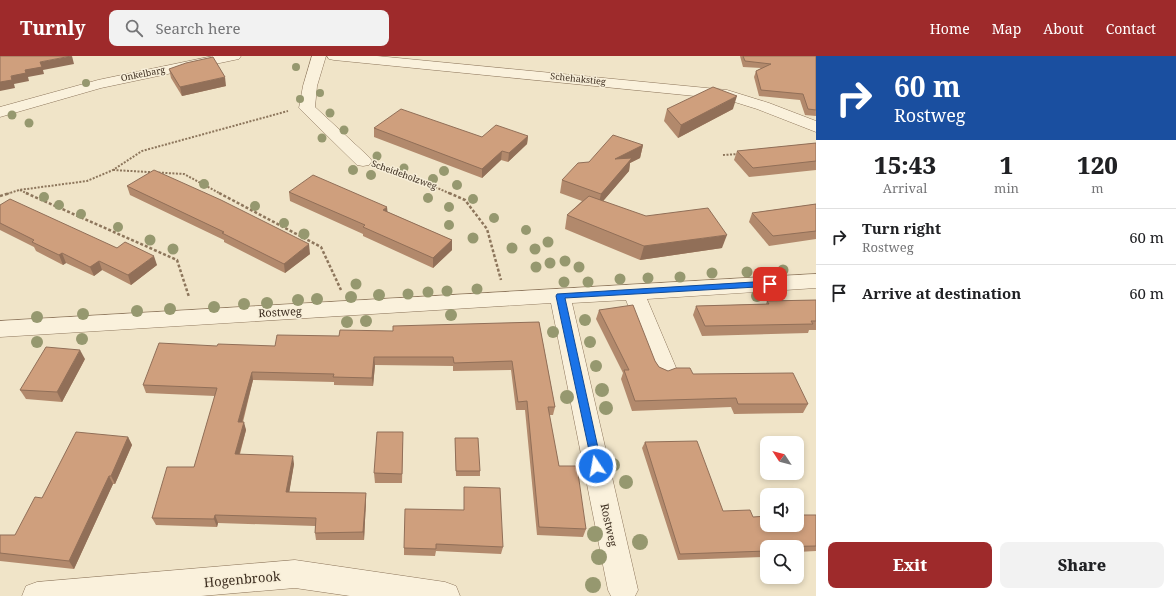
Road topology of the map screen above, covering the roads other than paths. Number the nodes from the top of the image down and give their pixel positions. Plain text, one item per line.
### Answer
1 (234, 56) edge
2 (319, 56) edge
3 (334, 56) edge
4 (52, 96) junction
5 (0, 112) edge
6 (0, 127) edge
7 (816, 127) edge
8 (363, 161) road end
9 (816, 281) edge
10 (634, 292) junction
11 (560, 296) junction
12 (0, 329) edge
13 (665, 370) edge
14 (622, 594) edge
15 (37, 596) edge
16 (446, 596) edge

1 - 4 street, Onkelbarg
2 - 8 street, Scheideholzweg
3 - 7 street, Schehakstieg
4 - 5 street, Onkelbarg
4 - 6 street, Onkelbarg
9 - 10 street, Rostweg
10 - 11 street, Rostweg
10 - 13 street
11 - 12 street, Rostweg
11 - 14 street, Rostweg
15 - 16 street, Hogenbrook

